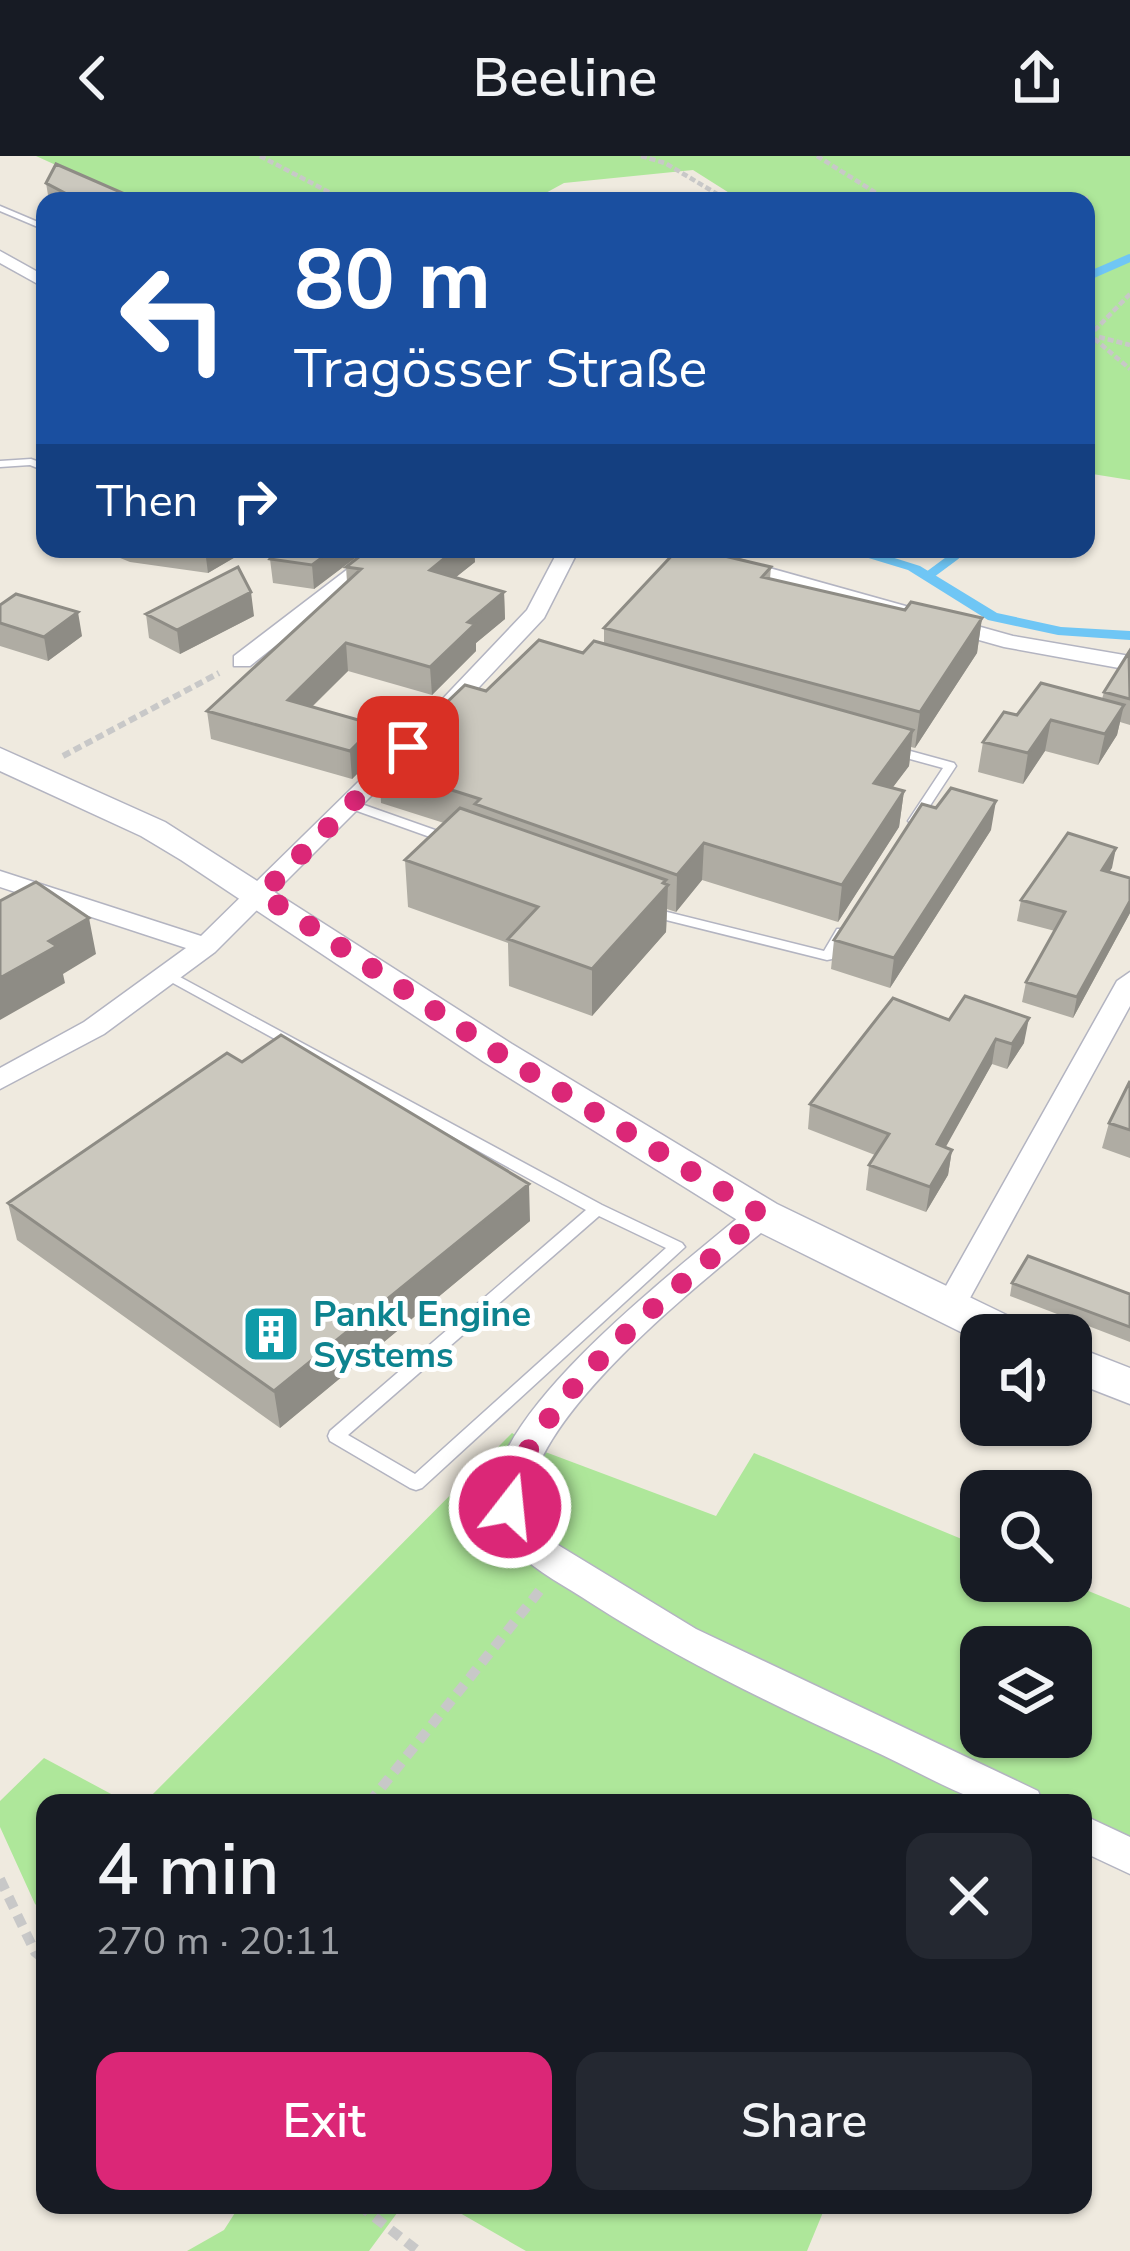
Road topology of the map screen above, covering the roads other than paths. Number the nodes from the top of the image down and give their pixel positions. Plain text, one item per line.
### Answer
1 (0, 208) edge
2 (36, 224) edge
3 (0, 256) edge
4 (36, 278) edge
5 (0, 464) edge
6 (36, 464) edge
7 (375, 558) edge
8 (564, 558) edge
9 (711, 558) edge
10 (242, 661) road end
11 (1130, 664) edge
12 (883, 748) edge
13 (15, 765) edge
14 (350, 804) junction
15 (901, 842) edge
16 (463, 844) edge
17 (0, 879) edge
18 (262, 894) junction
19 (635, 907) edge
20 (851, 918) edge
21 (206, 946) junction
22 (167, 974) junction
23 (1130, 981) edge
24 (0, 1080) edge
25 (597, 1209) junction
26 (762, 1215) junction
27 (948, 1310) junction
28 (960, 1315) edge
29 (1092, 1371) edge
30 (1130, 1387) edge
31 (1006, 1794) edge
32 (1092, 1837) edge
33 (1130, 1856) edge

1 - 2 lane
3 - 4 street
5 - 6 lane
7 - 10 street
8 - 14 street
9 - 11 street
12 - 15 lane
13 - 18 main road
14 - 16 lane
14 - 18 street
17 - 21 street
18 - 21 street
18 - 26 main road
19 - 20 lane
21 - 22 street
22 - 24 street
22 - 25 lane
23 - 27 street
25 - 25 lane
26 - 27 main road
26 - 31 street
27 - 28 main road
29 - 30 main road
32 - 33 street

